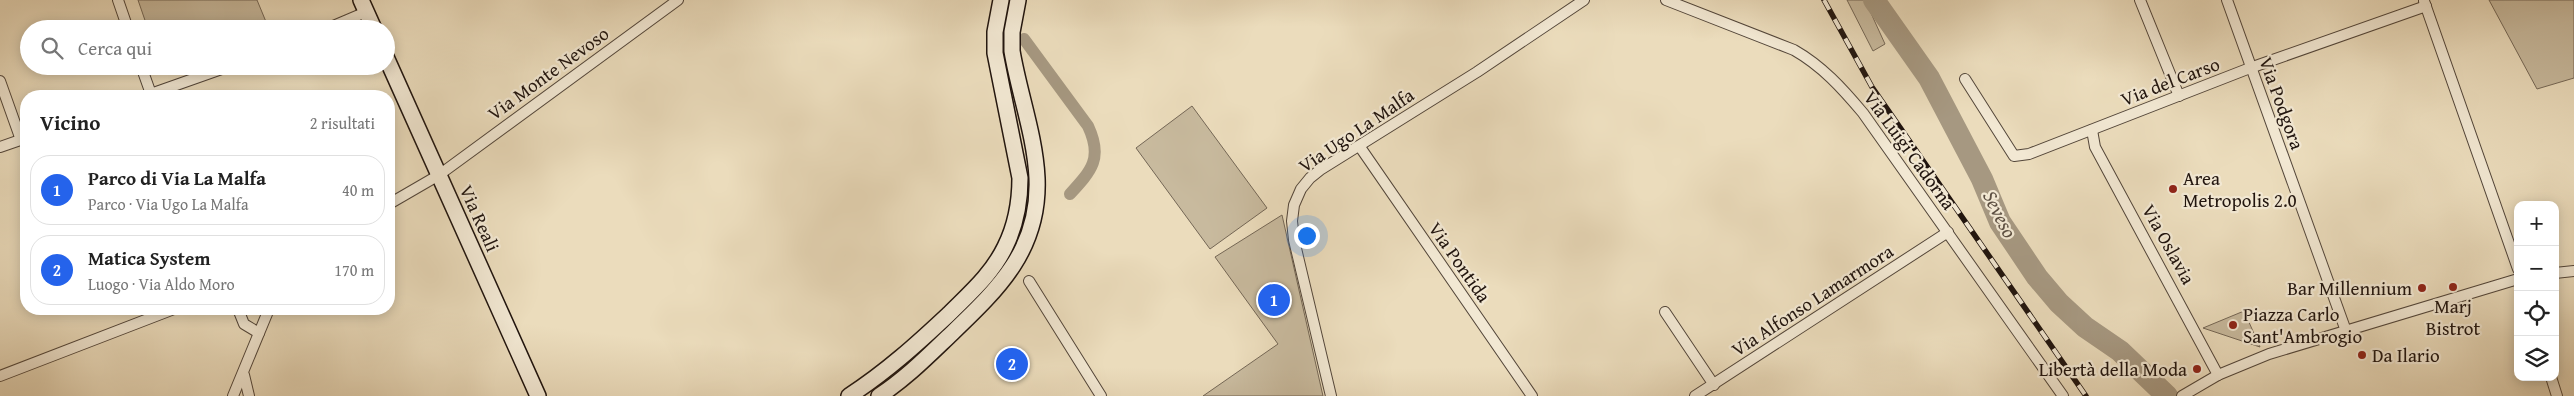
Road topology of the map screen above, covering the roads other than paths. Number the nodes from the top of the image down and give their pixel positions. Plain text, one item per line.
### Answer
1 (118, 0) edge
2 (678, 0) edge
3 (1000, 0) edge
4 (1018, 0) edge
5 (1584, 0) edge
6 (1666, 0) edge
7 (2140, 0) edge
8 (2227, 0) edge
9 (2424, 3) edge
10 (363, 6) edge
11 (125, 20) edge
12 (340, 20) edge
13 (370, 20) edge
14 (2250, 68) junction
15 (143, 75) edge
16 (209, 75) edge
17 (394, 75) edge
18 (1964, 79) dead end
19 (0, 81) edge
20 (147, 90) edge
21 (173, 90) edge
22 (2179, 96) junction
23 (20, 129) edge
24 (2092, 130) junction
25 (20, 140) edge
26 (0, 147) edge
27 (1360, 147) junction
28 (439, 175) junction
29 (395, 201) edge
30 (1948, 232) junction
31 (2514, 258) edge
32 (2574, 271) edge
33 (2559, 273) edge
34 (2514, 280) edge
35 (1029, 281) dead end
36 (1665, 312) dead end
37 (158, 315) edge
38 (240, 315) edge
39 (266, 315) edge
40 (2346, 331) junction
41 (259, 333) junction
42 (244, 374) junction
43 (2218, 374) junction
44 (0, 376) edge
45 (2552, 381) edge
46 (1714, 385) junction
47 (233, 396) edge
48 (249, 396) edge
49 (538, 396) edge
50 (849, 396) edge
51 (880, 396) edge
52 (1101, 396) edge
53 (1332, 396) edge
54 (1532, 396) edge
55 (1695, 396) edge
56 (2063, 396) edge
57 (2182, 396) edge
58 (2557, 396) edge

1 - 11 street
2 - 28 street, Via Monte Nevoso
3 - 50 main road
4 - 51 main road
5 - 27 street, Via Ugo La Malfa
6 - 30 street, Via Luigi Cadorna
7 - 22 street
8 - 14 street, Via Podgora
9 - 14 street, Via del Carso
9 - 31 street
10 - 12 street
10 - 13 main road
14 - 22 street, Via del Carso
14 - 40 street, Via Podgora
15 - 20 street
16 - 21 street
17 - 28 main road, Via Reali
18 - 24 street, Via del Carso
19 - 23 street
22 - 24 street, Via del Carso
24 - 43 street, Via Oslavia
25 - 26 street
27 - 53 street, Via Ugo La Malfa
27 - 54 street, Via Pontida
28 - 29 street, Via Monte Nevoso
28 - 49 main road, Via Reali
30 - 46 street, Via Alfonso Lamarmora
30 - 56 street, Via Luigi Cadorna
32 - 33 street
34 - 40 street
35 - 52 street
36 - 46 street
37 - 44 street
38 - 41 street
39 - 41 street
40 - 43 street
41 - 42 street
42 - 47 street
42 - 48 street
43 - 57 street
45 - 58 street
46 - 55 street, Via Alfonso Lamarmora

